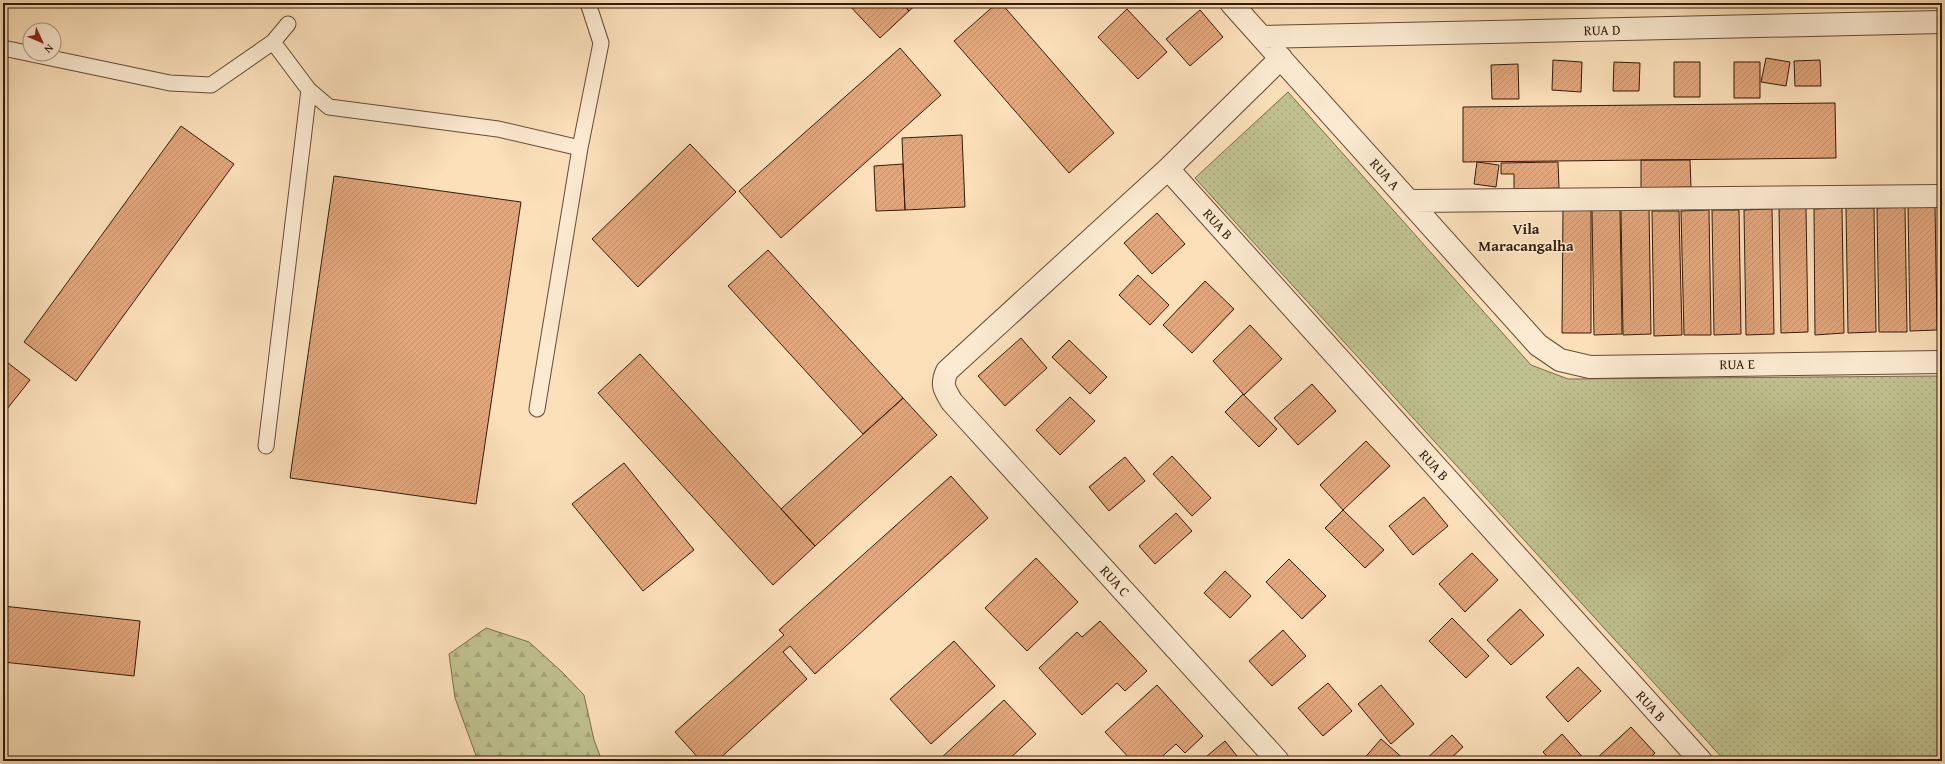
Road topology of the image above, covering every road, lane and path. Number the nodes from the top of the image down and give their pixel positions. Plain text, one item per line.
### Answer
1 (588, 3) edge
2 (1231, 3) edge
3 (1942, 22) edge
4 (288, 24) dead end
5 (1263, 37) junction
6 (273, 42) junction
7 (3, 48) edge
8 (1281, 58) junction
9 (309, 90) junction
10 (580, 148) junction
11 (1168, 169) junction
12 (1942, 196) edge
13 (1410, 201) junction
14 (1538, 345) joint
15 (1942, 362) edge
16 (537, 409) dead end
17 (266, 446) dead end
18 (1278, 761) edge
19 (1700, 761) edge

1 - 10 lane
2 - 5 street, RUA A
3 - 5 street, RUA D
4 - 6 lane
5 - 8 street, RUA A
6 - 7 lane
6 - 9 lane
8 - 11 street, RUA C
8 - 13 street, RUA A
9 - 10 lane
9 - 17 lane
10 - 16 lane
11 - 18 street, RUA C
11 - 19 street, RUA B
12 - 13 street
13 - 14 street, RUA A
14 - 15 street, RUA E

